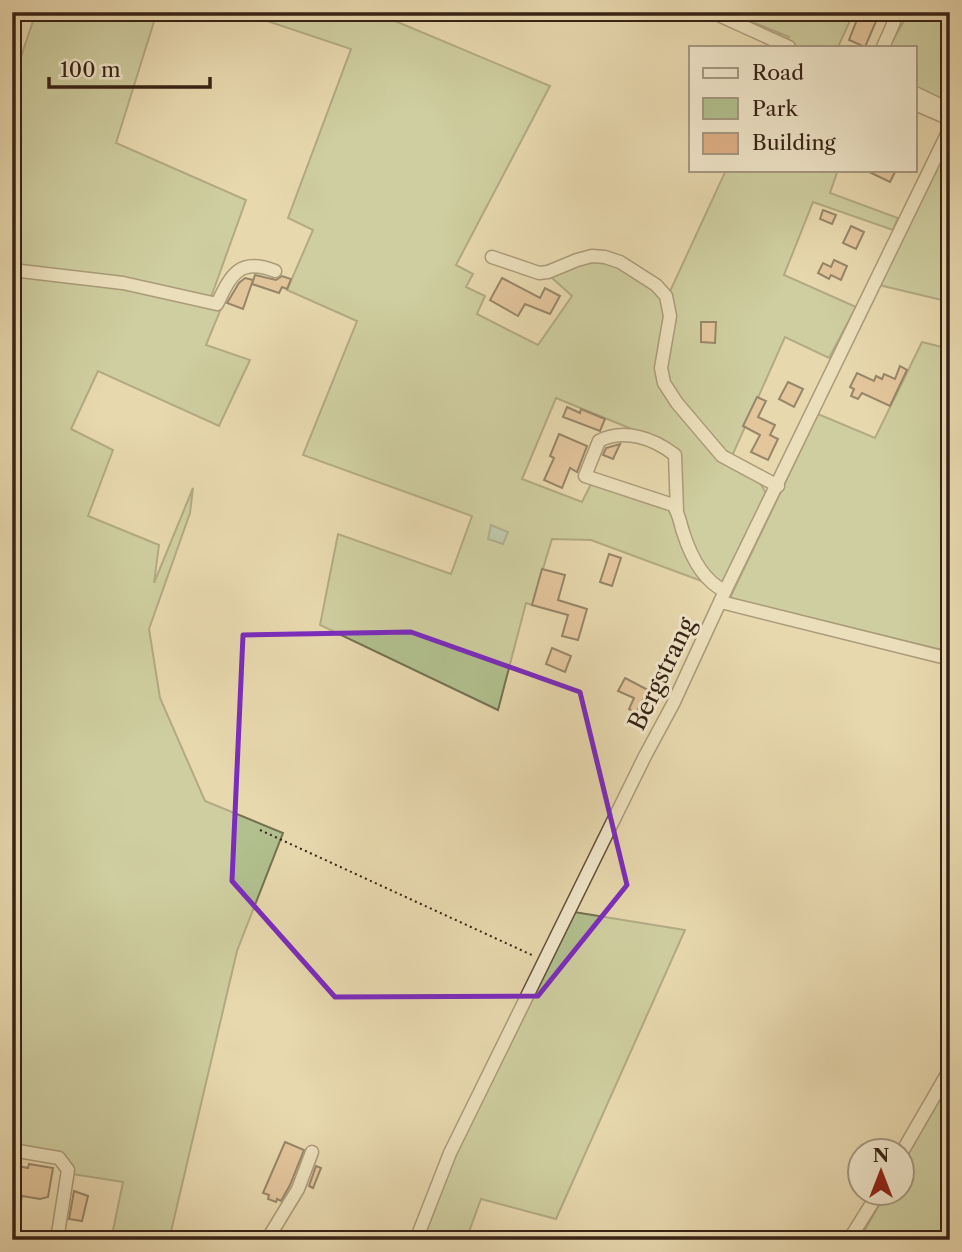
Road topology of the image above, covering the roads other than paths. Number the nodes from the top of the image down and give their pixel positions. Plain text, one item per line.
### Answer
1 (712, 12) edge
2 (894, 22) dead end
3 (787, 46) edge
4 (883, 46) edge
5 (916, 93) edge
6 (916, 104) edge
7 (950, 110) edge
8 (950, 119) edge
9 (950, 128) edge
10 (492, 257) dead end
11 (12, 270) edge
12 (275, 271) dead end
13 (778, 486) junction
14 (677, 511) junction
15 (723, 597) junction
16 (950, 659) edge
17 (950, 1069) edge
18 (911, 1136) edge
19 (12, 1150) edge
20 (312, 1152) dead end
21 (870, 1206) edge
22 (57, 1240) edge
23 (267, 1240) edge
24 (416, 1240) edge
25 (849, 1240) edge

1 - 3 street
2 - 4 street
5 - 7 street
6 - 8 street
9 - 13 street, Bergstrang
10 - 13 street
11 - 12 street
13 - 15 street, Bergstrang
14 - 14 street
14 - 15 street
15 - 16 street
15 - 24 street, Bergstrang
17 - 18 street
19 - 22 street
20 - 23 street
21 - 25 street

